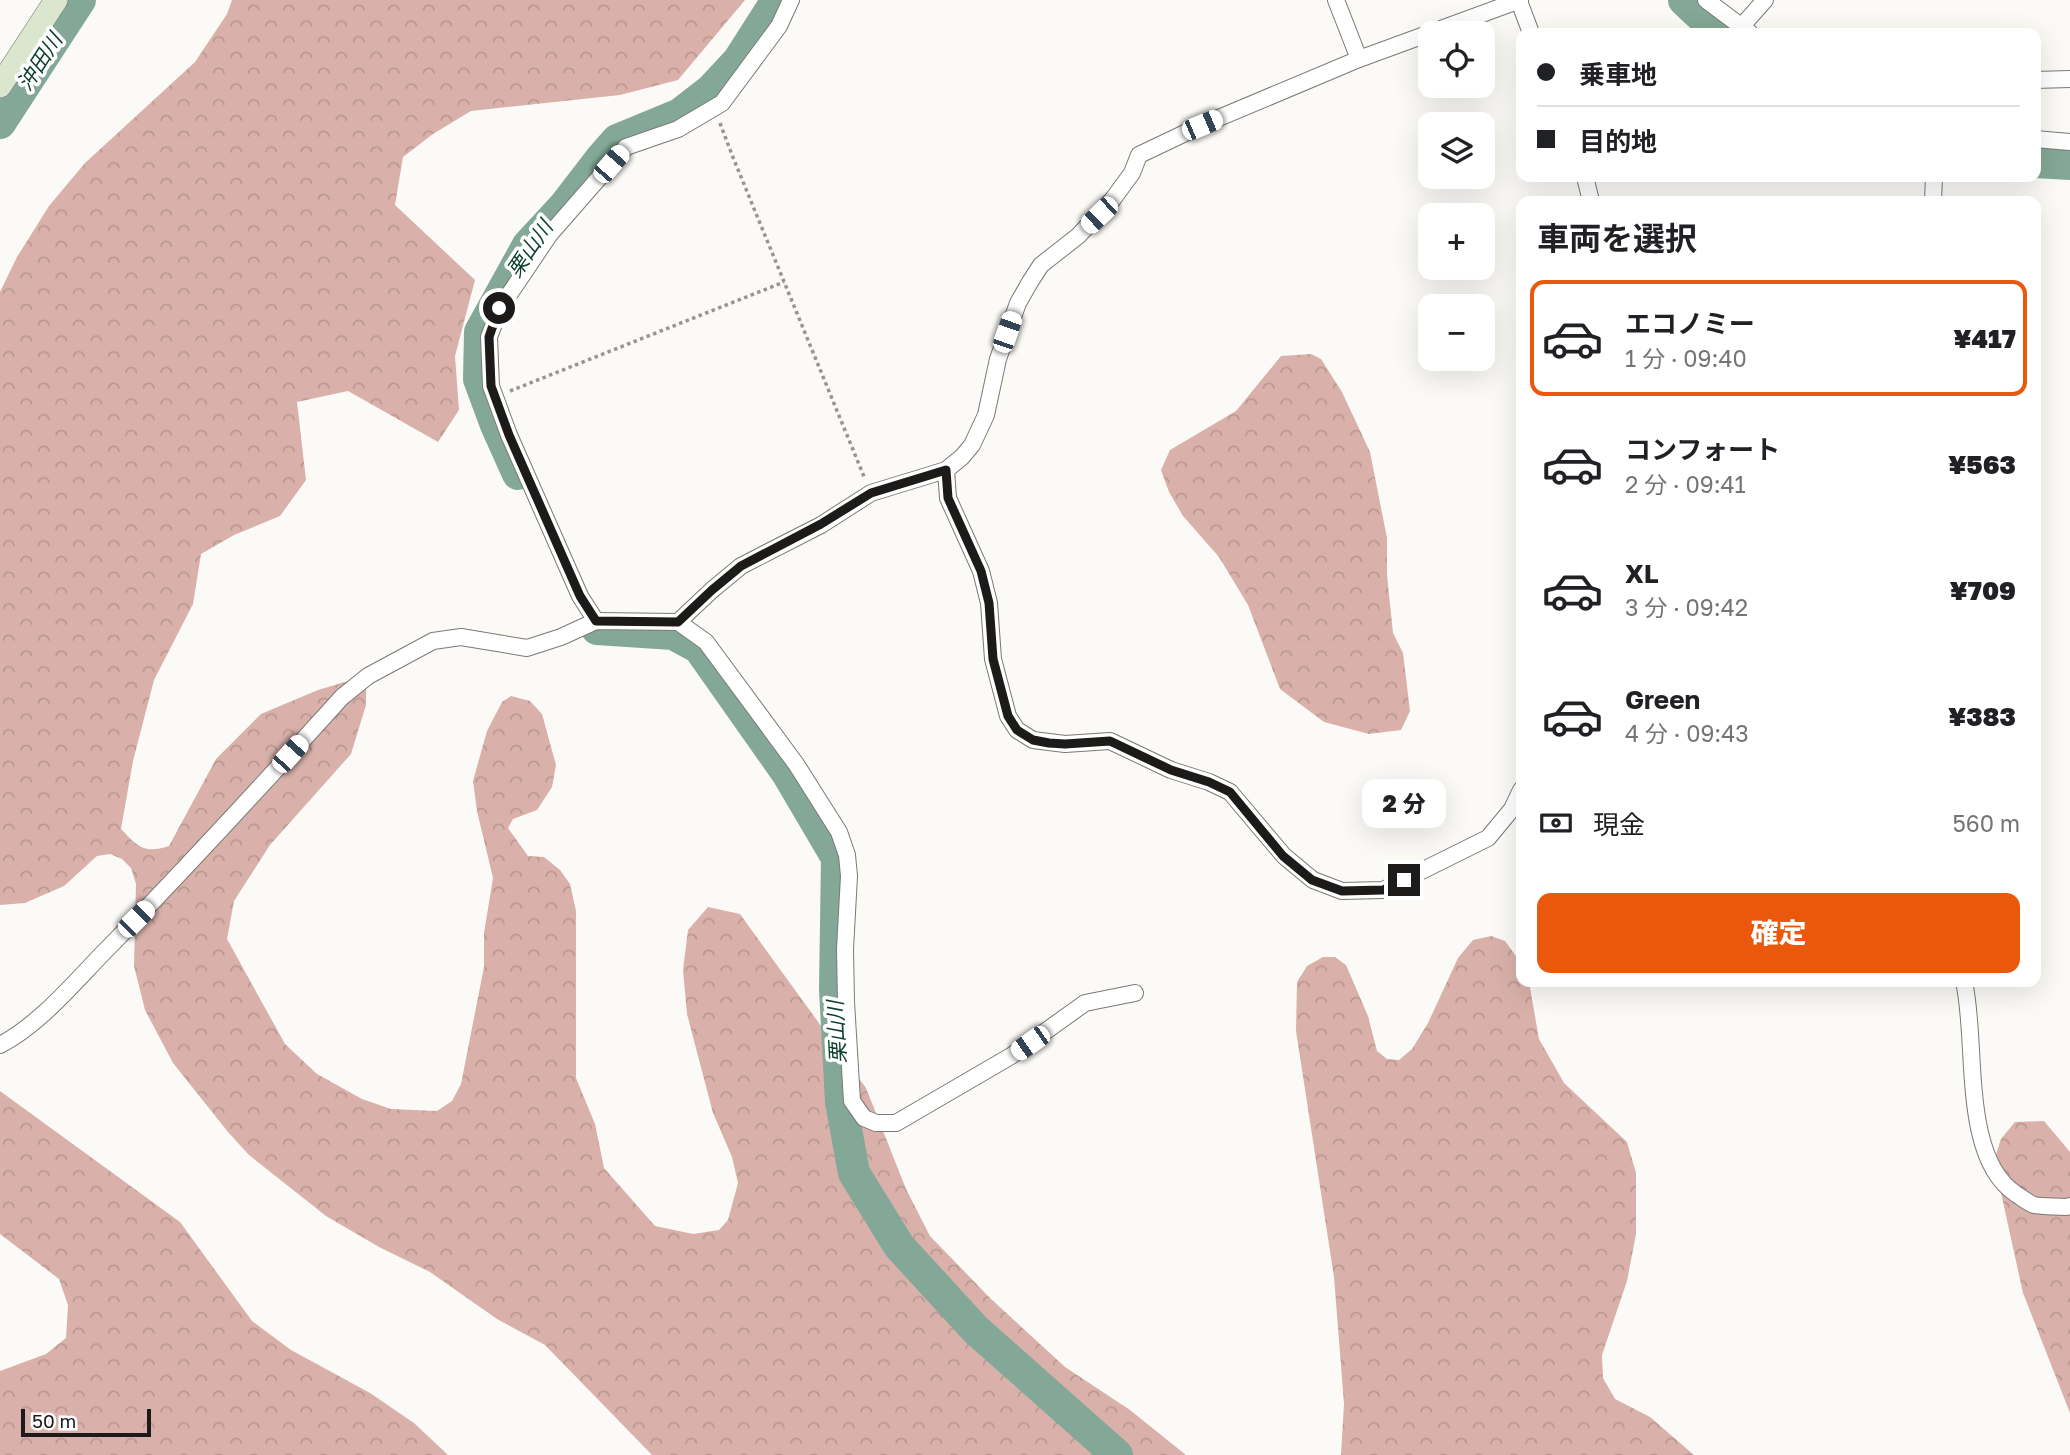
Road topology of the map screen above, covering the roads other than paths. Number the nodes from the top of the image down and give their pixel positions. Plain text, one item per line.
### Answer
1 (56, 0) edge
2 (791, 0) edge
3 (1336, 0) edge
4 (1519, 0) edge
5 (1706, 0) edge
6 (1765, 0) edge
7 (1529, 28) edge
8 (1743, 28) edge
9 (1747, 28) edge
10 (1359, 59) junction
11 (2070, 79) edge
12 (2041, 80) edge
13 (0, 86) edge
14 (2041, 140) edge
15 (2070, 142) edge
16 (946, 470) junction
17 (596, 621) junction
18 (678, 622) junction
19 (1516, 801) edge
20 (1965, 987) edge
21 (1135, 993) dead end
22 (0, 1045) edge
23 (2070, 1206) edge

1 - 13 main road
2 - 17 street
3 - 10 street
4 - 7 street
4 - 10 street
5 - 8 street
6 - 9 street
10 - 16 street
11 - 12 street
14 - 15 street
16 - 18 street
16 - 19 street
17 - 18 street
17 - 22 street
18 - 21 street
20 - 23 street

